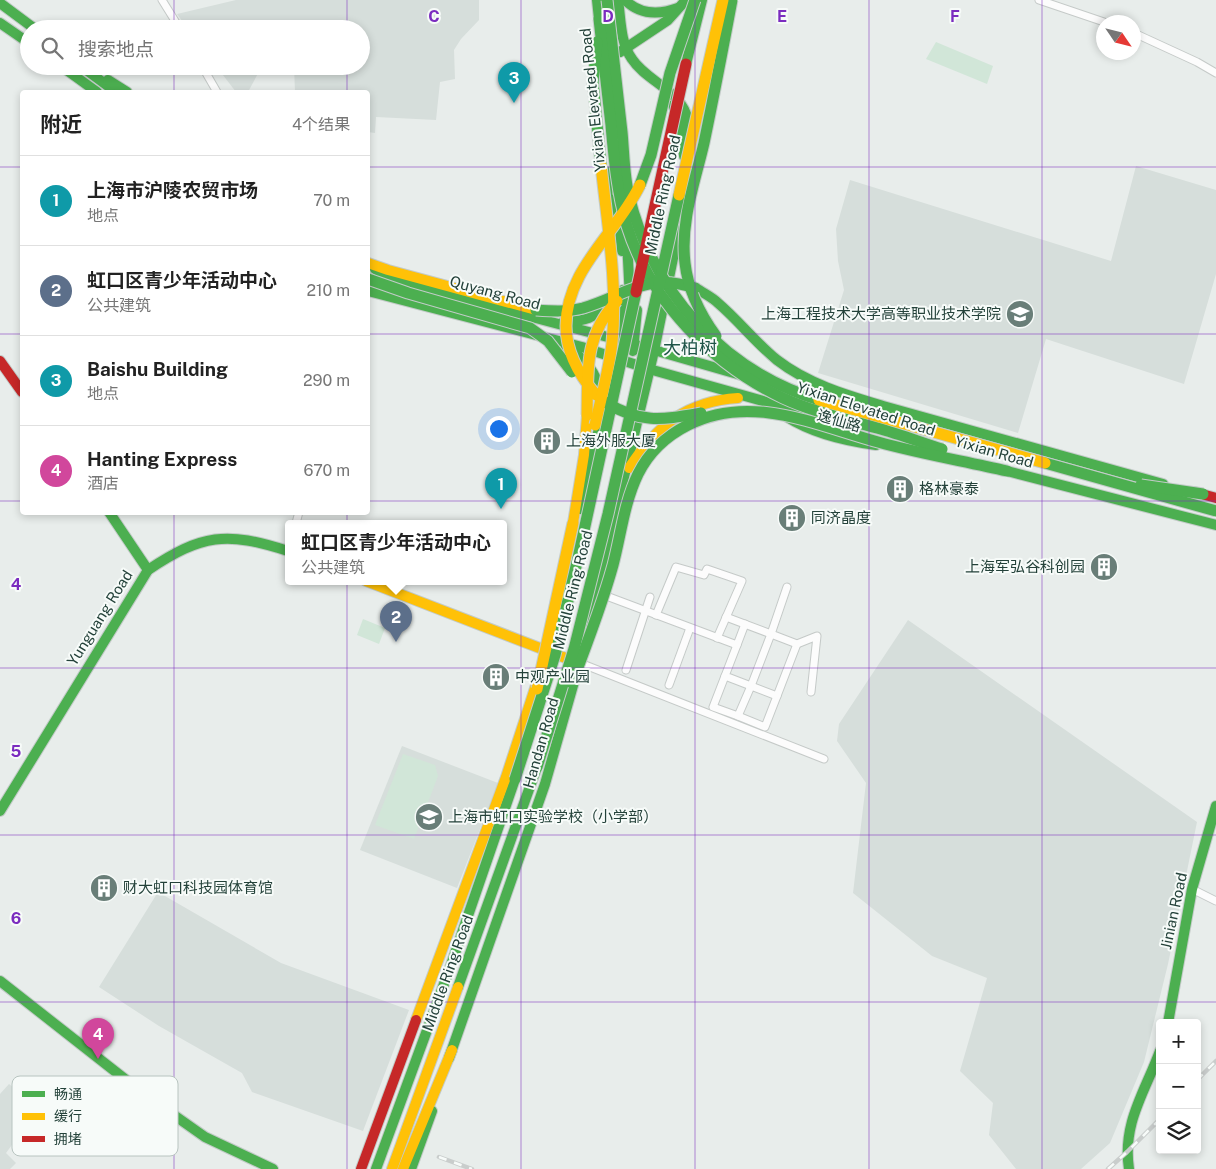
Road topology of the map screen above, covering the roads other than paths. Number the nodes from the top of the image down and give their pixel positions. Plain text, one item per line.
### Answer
1 (162, 0) edge
2 (614, 0) edge
3 (618, 0) edge
4 (626, 0) edge
5 (702, 0) edge
6 (722, 0) edge
7 (732, 0) edge
8 (739, 0) edge
9 (1038, 0) edge
10 (598, 1) edge
11 (687, 2) edge
12 (0, 3) edge
13 (599, 19) junction
14 (1096, 19) edge
15 (23, 20) edge
16 (174, 20) edge
17 (0, 22) edge
18 (20, 36) edge
19 (1141, 36) edge
20 (625, 49) junction
21 (598, 50) junction
22 (608, 59) junction
23 (601, 69) junction
24 (616, 73) junction
25 (1216, 73) edge
26 (644, 74) junction
27 (73, 75) edge
28 (93, 75) edge
29 (101, 75) edge
30 (207, 75) edge
31 (94, 90) edge
32 (113, 90) edge
33 (124, 90) edge
34 (216, 90) edge
35 (689, 120) junction
36 (701, 129) junction
37 (684, 156) junction
38 (611, 171) junction
39 (690, 180) junction
40 (615, 199) junction
41 (634, 211) junction
42 (619, 217) junction
43 (607, 237) junction
44 (628, 240) junction
45 (676, 246) junction
46 (370, 265) edge
47 (370, 266) edge
48 (380, 273) junction
49 (370, 281) edge
50 (642, 284) junction
51 (370, 287) edge
52 (677, 289) junction
53 (370, 291) edge
54 (502, 310) junction
55 (691, 320) junction
56 (553, 340) junction
57 (631, 344) junction
58 (654, 351) junction
59 (728, 352) junction
60 (0, 361) edge
61 (632, 363) junction
62 (715, 368) junction
63 (760, 380) junction
64 (20, 389) edge
65 (596, 395) junction
66 (761, 401) junction
67 (603, 410) junction
68 (746, 411) junction
69 (912, 444) joint
70 (1007, 471) junction
71 (1100, 479) junction
72 (623, 480) junction
73 (1203, 494) junction
74 (584, 496) junction
75 (1216, 499) edge
76 (1216, 510) edge
77 (111, 515) edge
78 (589, 517) junction
79 (573, 523) junction
80 (1216, 527) edge
81 (285, 549) edge
82 (148, 570) junction
83 (376, 585) edge
84 (787, 586) dead end
85 (596, 593) junction
86 (650, 597) dead end
87 (592, 612) junction
88 (646, 612) junction
89 (563, 613) junction
90 (656, 615) junction
91 (726, 618) junction
92 (745, 624) junction
93 (690, 628) junction
94 (771, 634) junction
95 (717, 638) junction
96 (797, 644) junction
97 (737, 645) junction
98 (548, 652) junction
99 (566, 659) junction
100 (580, 662) junction
101 (626, 670) dead end
102 (725, 676) junction
103 (669, 685) dead end
104 (751, 686) junction
105 (811, 692) dead end
106 (776, 696) junction
107 (738, 716) junction
108 (824, 759) dead end
109 (537, 766) junction
110 (515, 779) junction
111 (545, 784) junction
112 (1216, 806) edge
113 (0, 811) edge
114 (1192, 889) junction
115 (1216, 901) edge
116 (0, 981) edge
117 (1169, 1019) edge
118 (452, 1050) junction
119 (1156, 1062) edge
120 (121, 1076) edge
121 (178, 1118) edge
122 (273, 1169) edge
123 (361, 1169) edge
124 (376, 1169) edge
125 (392, 1169) edge
126 (403, 1169) edge
127 (411, 1169) edge
128 (1129, 1169) edge

1 - 16 street
2 - 24 main road, bridge
3 - 20 main road
4 - 11 main road
5 - 110 main road, Middle Ring Road, bridge
6 - 36 main road
6 - 109 main road, Middle Ring Road, bridge
7 - 59 main road, bridge
8 - 36 main road
9 - 14 street
10 - 13 main road, Yixian Elevated Road
10 - 21 main road
10 - 24 main road, Yixian Elevated Road, bridge
11 - 20 main road
11 - 65 main road, bridge
12 - 15 main road
13 - 70 main road, Yixian Elevated Road, bridge
13 - 79 main road, bridge
17 - 18 main road
19 - 25 street
20 - 22 main road
20 - 24 main road
20 - 26 main road
21 - 22 main road
21 - 23 main road
22 - 23 main road
22 - 24 main road
23 - 38 main road
24 - 41 main road
24 - 59 main road, Yixian Elevated Road, bridge
26 - 35 main road
26 - 37 main road
27 - 31 main road
28 - 32 main road
29 - 33 main road
30 - 34 street
35 - 37 main road
35 - 39 main road
36 - 39 main road
37 - 57 main road
38 - 40 main road
38 - 43 main road
39 - 45 main road
40 - 42 main road
40 - 43 main road
41 - 44 main road
41 - 57 main road
42 - 44 main road
42 - 57 main road
43 - 54 main road
44 - 57 main road
45 - 52 main road
45 - 58 main road
46 - 50 main road, bridge
47 - 48 main road, Quyang Road
48 - 51 street
48 - 54 main road, Quyang Road
49 - 65 main road, bridge
50 - 73 main road, bridge
50 - 79 main road, bridge
52 - 55 main road
52 - 58 main road
53 - 56 main road, Quyang Road
54 - 57 main road, Quyang Road
55 - 62 main road
55 - 63 main road
56 - 61 main road, Quyang Road
56 - 67 main road
57 - 58 main road, Quyang Road
57 - 61 main road
57 - 61 main road
58 - 61 main road
58 - 62 main road, Yixian Road
59 - 71 main road, Yixian Elevated Road, bridge
60 - 64 main road
61 - 66 main road
61 - 67 main road, Handan Road
61 - 72 main road, Handan Road
61 - 78 main road, Handan Road
61 - 87 main road, Handan Road
62 - 63 main road, Yixian Road
63 - 75 main road, Yixian Road
65 - 68 main road, bridge
66 - 69 main road, 逸仙路
66 - 72 main road
67 - 74 main road, Handan Road
68 - 70 main road, bridge
68 - 109 main road, bridge
69 - 80 main road, Yixian Road
70 - 80 main road, Yixian Elevated Road
71 - 73 main road, bridge
71 - 76 main road, Yixian Elevated Road, bridge
72 - 85 main road, Handan Road
73 - 75 main road
74 - 78 main road
74 - 98 main road, Handan Road
77 - 82 main road
78 - 89 main road, Handan Road
79 - 110 main road, bridge
81 - 82 main road, Yunguang Road
82 - 113 main road, Yunguang Road
83 - 98 main road
84 - 94 street
85 - 87 main road, Handan Road
85 - 88 street
86 - 88 street
87 - 89 main road
87 - 100 main road, Handan Road
88 - 90 street
88 - 101 street
89 - 98 main road, Handan Road
90 - 91 street
90 - 93 street
91 - 92 street
91 - 95 street
92 - 94 street
92 - 97 street
93 - 95 street
93 - 103 street
94 - 96 street
94 - 104 street
95 - 97 street
96 - 105 street
96 - 106 street
97 - 102 street
98 - 99 main road
98 - 123 main road, Handan Road
99 - 100 main road
99 - 111 main road
100 - 108 street
100 - 111 main road, Handan Road
102 - 104 street
102 - 107 street
104 - 106 street
104 - 107 street
106 - 107 street
109 - 125 main road, Middle Ring Road
110 - 124 main road, Middle Ring Road
111 - 118 main road, Handan Road
112 - 114 main road, Jinian Road
114 - 115 street
114 - 117 main road, Jinian Road
116 - 120 main road
118 - 126 main road
118 - 127 main road, Handan Road
119 - 128 main road
121 - 122 main road

